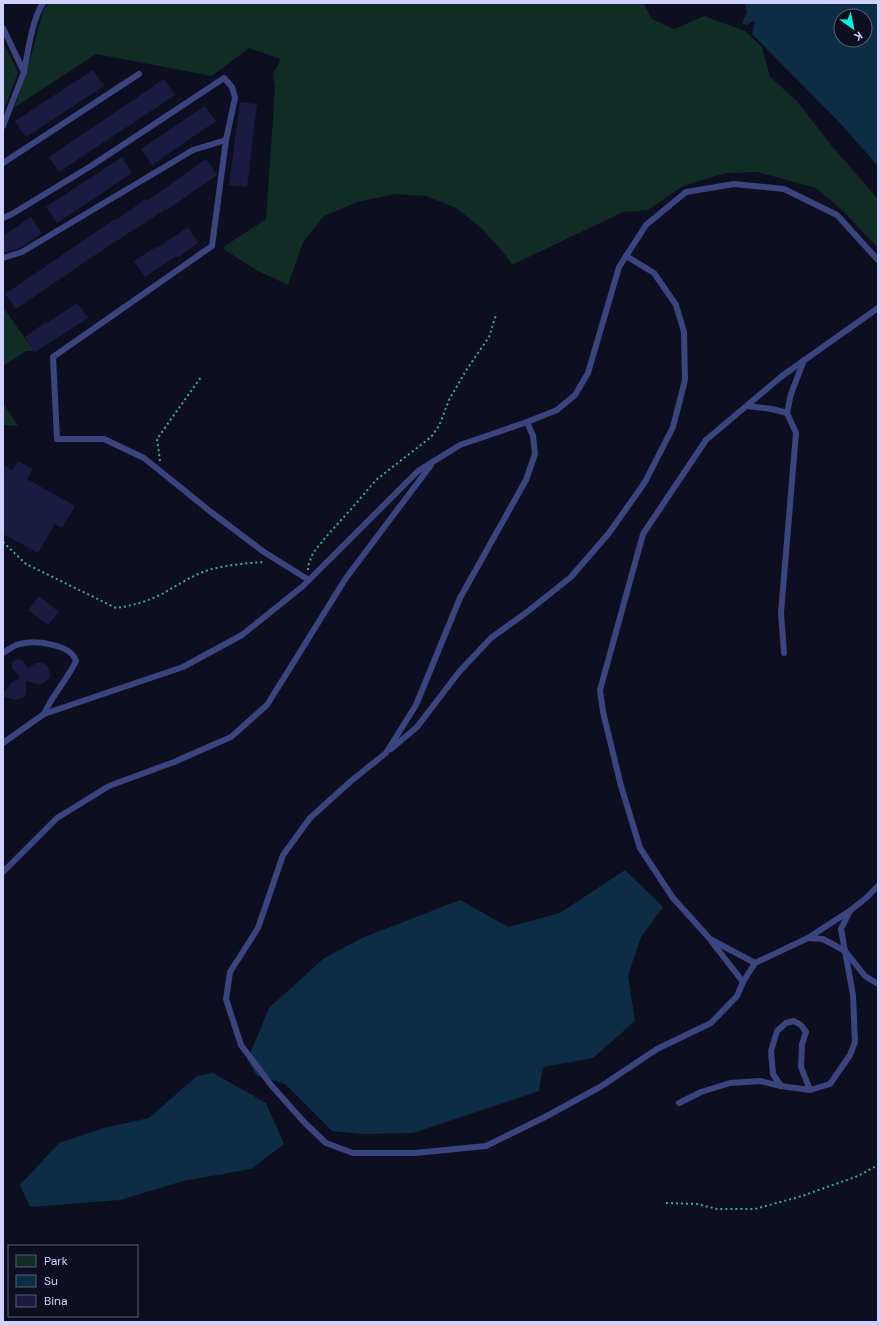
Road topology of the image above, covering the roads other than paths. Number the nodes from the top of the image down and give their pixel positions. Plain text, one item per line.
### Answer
1 (43, 3) edge
2 (3, 28) edge
3 (24, 72) junction
4 (139, 74) dead end
5 (3, 126) edge
6 (226, 140) junction
7 (3, 163) edge
8 (3, 218) edge
9 (626, 256) junction
10 (3, 258) edge
11 (878, 260) edge
12 (878, 308) edge
13 (804, 360) junction
14 (747, 406) junction
15 (787, 414) junction
16 (527, 422) junction
17 (435, 460) junction
18 (309, 580) junction
19 (3, 653) edge
20 (784, 653) dead end
21 (44, 714) junction
22 (3, 743) edge
23 (386, 753) junction
24 (3, 872) edge
25 (878, 886) edge
26 (851, 910) junction
27 (808, 938) junction
28 (710, 939) junction
29 (844, 951) junction
30 (755, 963) junction
31 (743, 982) junction
32 (878, 984) edge
33 (781, 1086) junction
34 (810, 1090) junction
35 (680, 1103) dead end

1 - 3 lane
2 - 3 lane
3 - 5 lane
4 - 7 lane
6 - 8 lane
6 - 10 lane
6 - 18 lane
9 - 11 lane
9 - 16 lane
9 - 23 lane
12 - 13 lane
13 - 14 lane
13 - 15 lane
14 - 15 lane
14 - 28 lane
15 - 20 lane
16 - 17 lane
16 - 23 lane
17 - 18 lane
17 - 24 lane
18 - 21 lane
19 - 21 lane
21 - 22 lane
23 - 31 lane
25 - 26 lane
26 - 27 lane
26 - 29 lane
27 - 29 lane
27 - 30 lane
28 - 30 lane
28 - 31 lane
29 - 32 lane
29 - 34 lane
30 - 31 lane
33 - 34 lane
33 - 34 lane
33 - 35 lane

